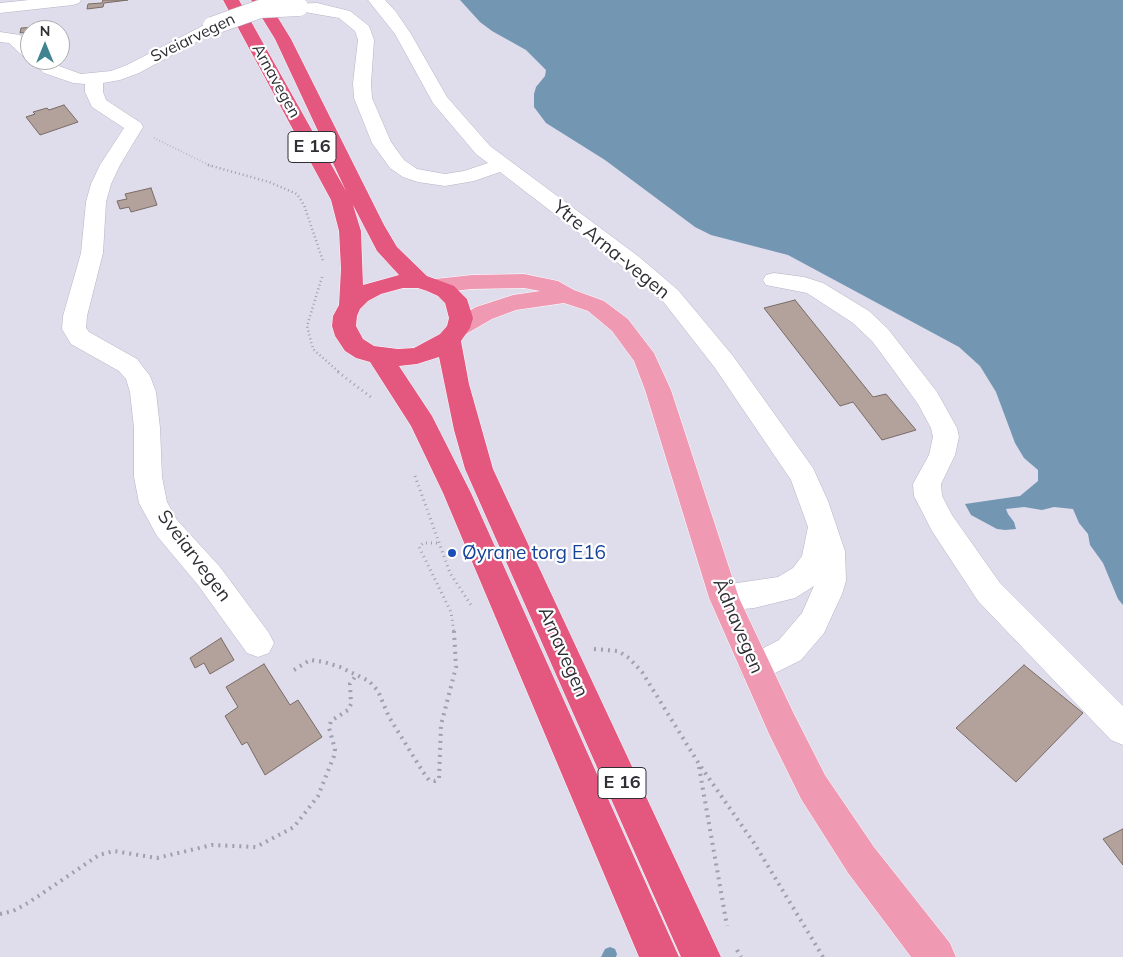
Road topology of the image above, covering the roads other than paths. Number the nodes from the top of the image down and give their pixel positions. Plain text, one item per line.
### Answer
1 (73, 0) edge
2 (232, 0) edge
3 (259, 0) edge
4 (376, 0) edge
5 (0, 8) edge
6 (0, 37) edge
7 (20, 44) edge
8 (54, 70) edge
9 (94, 79) junction
10 (502, 165) junction
11 (774, 280) dead end
12 (427, 284) junction
13 (566, 295) junction
14 (351, 306) junction
15 (453, 334) junction
16 (379, 356) junction
17 (821, 523) junction
18 (724, 598) junction
19 (258, 643) dead end
20 (755, 668) junction
21 (1123, 729) edge
22 (659, 957) edge
23 (700, 957) edge
24 (936, 957) edge

1 - 5 street
2 - 14 highway, Arnavegen / E 16
3 - 12 highway, Arnavegen / E 16
4 - 10 street, Ytre Arna-vegen
6 - 7 street
8 - 9 street, Sveiarvegen
9 - 10 street, Sveiarvegen, bridge
9 - 19 street, Sveiarvegen
10 - 17 street, Ytre Arna-vegen
11 - 21 street
12 - 13 main road, Ådnavegen
12 - 14 highway
12 - 15 highway, E 16
13 - 15 main road, Ådnavegen
13 - 18 main road, Ådnavegen
14 - 16 highway, E 16
15 - 16 highway, E 16
15 - 23 highway, Arnavegen / E 16
16 - 22 highway, Arnavegen / E 16
17 - 18 street, Ytre Arna-vegen
17 - 20 street, Ytre Arna-vegen
18 - 20 main road, Ådnavegen
20 - 24 main road, Ådnavegen

